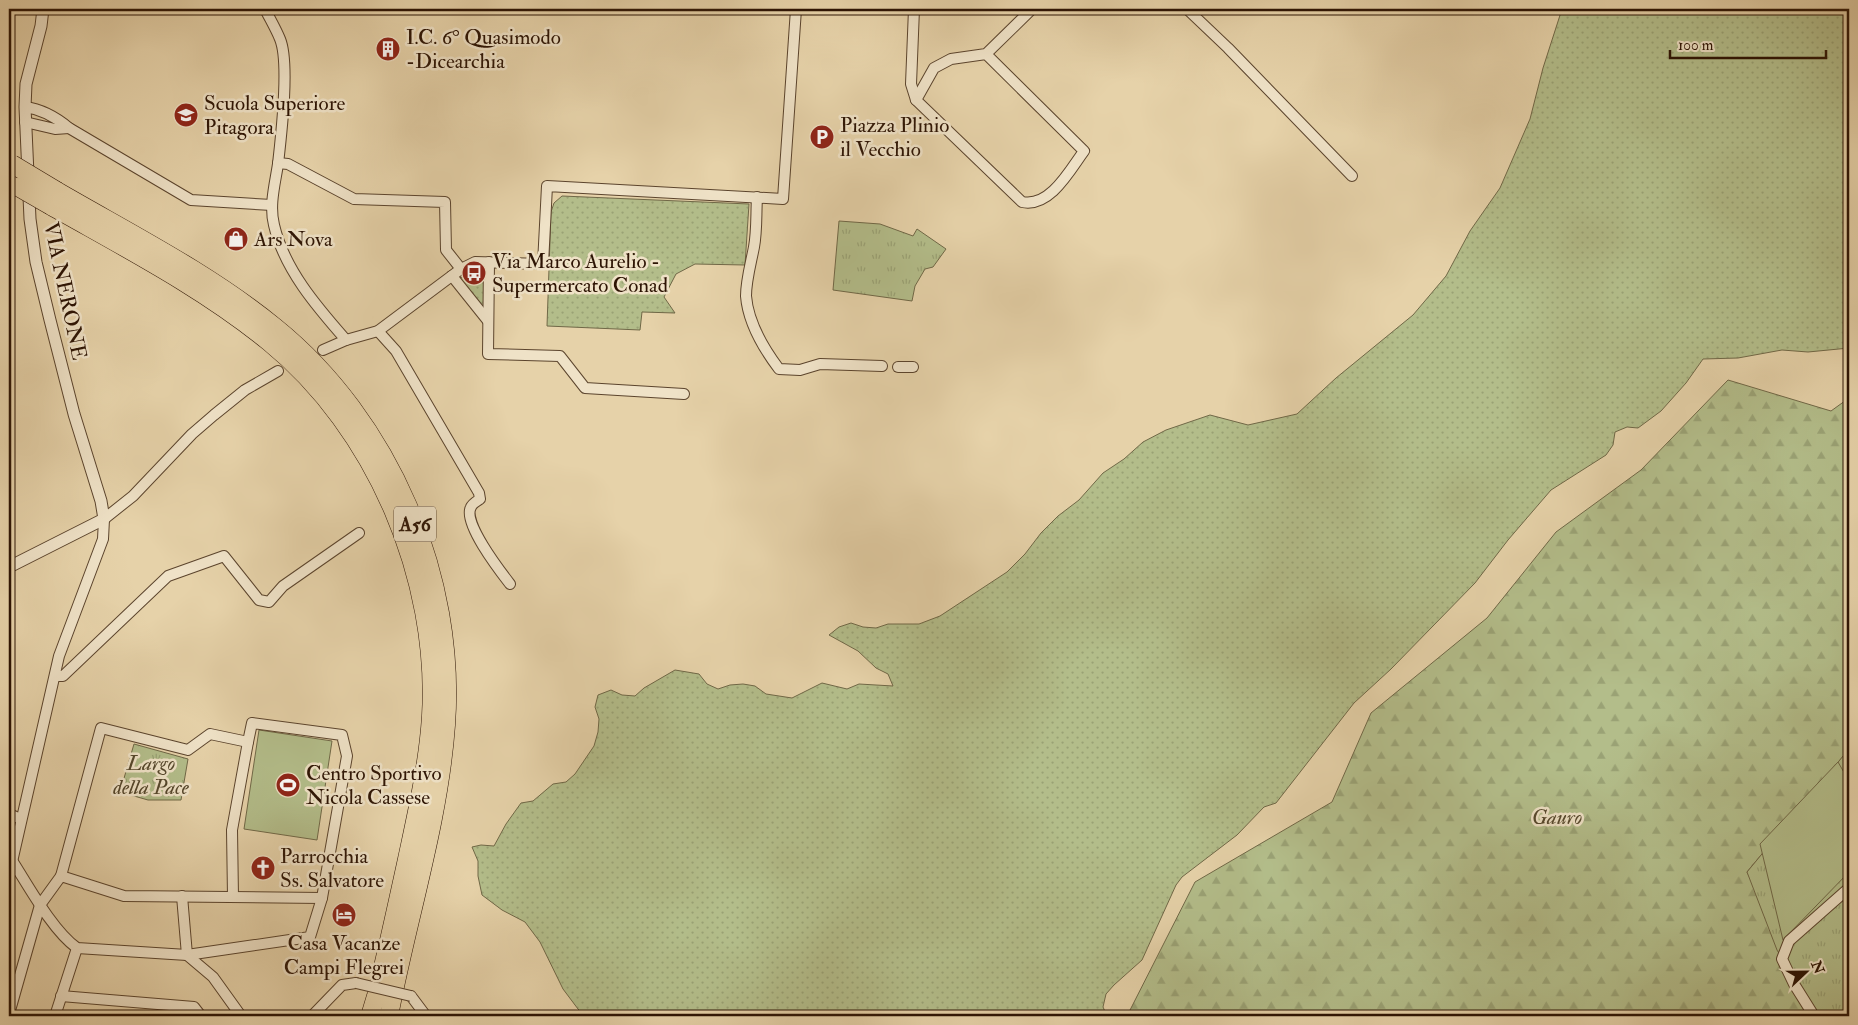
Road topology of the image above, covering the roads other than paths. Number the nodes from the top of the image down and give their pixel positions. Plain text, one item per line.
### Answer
1 (43, 9) edge
2 (265, 9) edge
3 (796, 9) edge
4 (914, 9) edge
5 (1032, 9) edge
6 (1187, 9) edge
7 (986, 54) junction
8 (916, 100) junction
9 (25, 107) junction
10 (26, 122) junction
11 (69, 128) junction
12 (278, 163) junction
13 (11, 173) edge
14 (1352, 176) dead end
15 (757, 197) junction
16 (54, 198) junction
17 (272, 205) junction
18 (489, 262) junction
19 (461, 269) junction
20 (452, 276) junction
21 (488, 321) junction
22 (378, 331) junction
23 (346, 340) junction
24 (323, 350) dead end
25 (882, 366) dead end
26 (898, 367) dead end
27 (913, 367) dead end
28 (278, 371) dead end
29 (684, 394) dead end
30 (104, 518) junction
31 (359, 533) dead end
32 (9, 567) edge
33 (510, 584) dead end
34 (55, 676) junction
35 (248, 742) junction
36 (9, 814) edge
37 (21, 819) junction
38 (13, 862) junction
39 (9, 875) edge
40 (60, 876) junction
41 (1849, 888) edge
42 (182, 896) junction
43 (232, 897) junction
44 (322, 898) junction
45 (40, 905) junction
46 (78, 948) junction
47 (187, 955) junction
48 (61, 996) junction
49 (9, 1014) edge
50 (55, 1016) edge
51 (201, 1016) edge
52 (241, 1016) edge
53 (312, 1016) edge
54 (370, 1016) edge
55 (389, 1016) edge
56 (426, 1016) edge
57 (1814, 1016) edge

1 - 9 street, VIA NERONE
2 - 12 street
3 - 15 street
4 - 8 street
5 - 7 street
6 - 14 street
7 - 8 street
7 - 8 street
9 - 10 street, VIA NERONE
9 - 11 street
10 - 11 street
10 - 30 street, VIA NERONE
11 - 17 street
12 - 17 street
12 - 19 street
13 - 16 highway, A56, bridge
13 - 16 highway, A56, bridge
15 - 18 street
15 - 25 street
16 - 54 highway, A56
16 - 55 highway, A56
17 - 23 street
18 - 19 street
18 - 21 street
19 - 20 street
20 - 21 street
20 - 22 street
21 - 29 street
22 - 23 street
22 - 33 street
23 - 24 street
26 - 27 street
28 - 30 street
30 - 32 street
30 - 34 street
31 - 34 street
34 - 37 street
35 - 40 street
35 - 43 street
35 - 44 street
36 - 37 street
37 - 38 street
38 - 39 street
38 - 45 street
40 - 42 street
40 - 45 street
41 - 57 street
42 - 43 street
42 - 47 street
43 - 44 street
44 - 47 street
45 - 46 street
45 - 49 street
46 - 47 street
46 - 48 street
47 - 52 street
48 - 50 street
48 - 51 street
53 - 56 street, bridge

